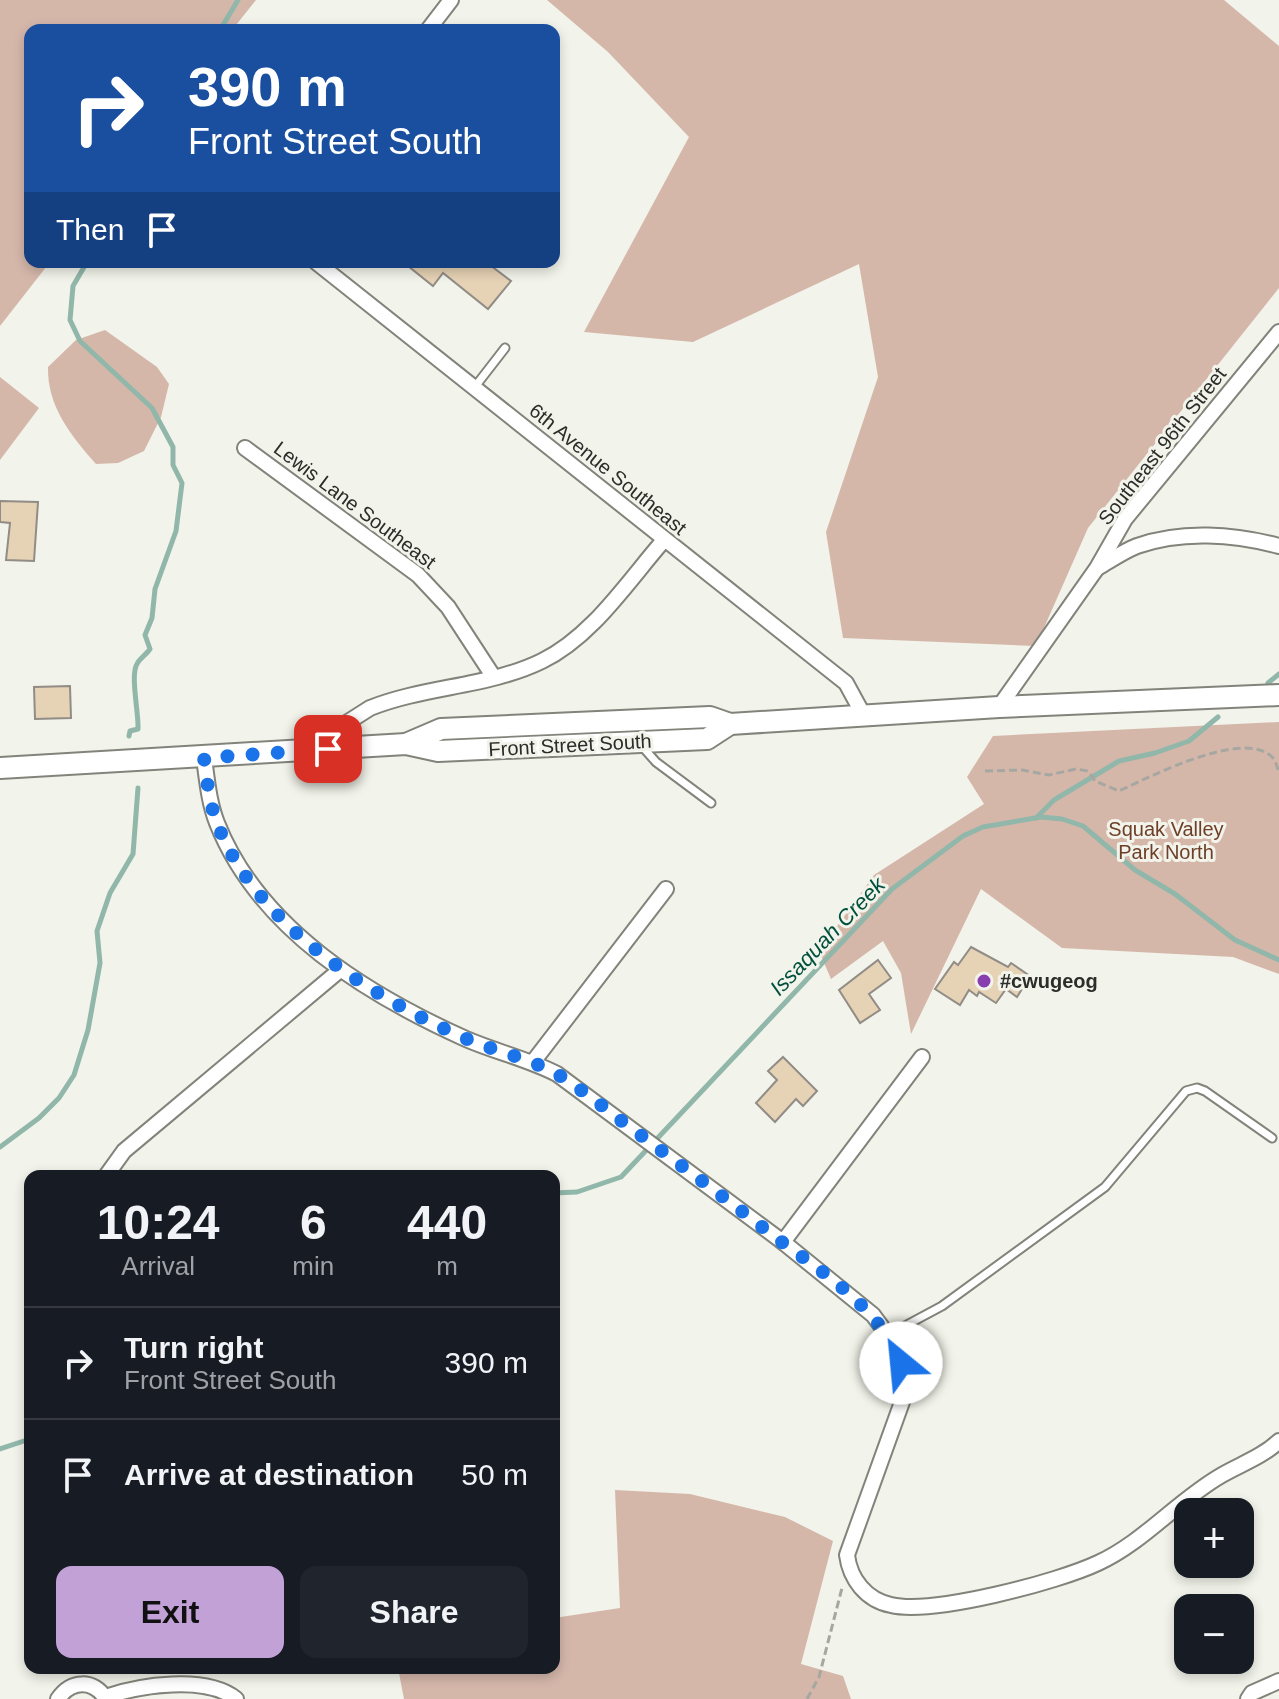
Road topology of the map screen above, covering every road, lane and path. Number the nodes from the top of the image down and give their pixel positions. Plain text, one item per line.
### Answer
1 (451, 0) edge
2 (433, 24) edge
3 (324, 268) edge
4 (1279, 332) edge
5 (505, 348) dead end
6 (474, 388) junction
7 (245, 448) dead end
8 (664, 540) junction
9 (1279, 546) edge
10 (1097, 568) junction
11 (493, 676) junction
12 (1279, 695) edge
13 (999, 707) junction
14 (864, 716) junction
15 (572, 723) junction
16 (730, 724) junction
17 (639, 742) junction
18 (406, 744) junction
19 (572, 744) junction
20 (328, 749) junction
21 (204, 758) junction
22 (0, 768) edge
23 (985, 771) dead end
24 (1279, 773) edge
25 (711, 803) dead end
26 (666, 889) dead end
27 (340, 970) junction
28 (922, 1057) dead end
29 (533, 1062) junction
30 (1272, 1138) dead end
31 (110, 1170) edge
32 (783, 1242) junction
33 (888, 1335) junction
34 (1279, 1441) edge
35 (848, 1569) junction
36 (1279, 1681) edge
37 (105, 1698) edge
38 (58, 1699) edge
39 (236, 1699) edge
40 (807, 1699) edge
41 (1248, 1699) edge

1 - 2 street
3 - 6 street, 6th Avenue Southeast
4 - 10 street, Southeast 96th Street
5 - 6 lane
6 - 8 street, 6th Avenue Southeast
7 - 11 street, Lewis Lane Southeast
8 - 11 street
8 - 14 street, 6th Avenue Southeast
9 - 10 street
10 - 13 street, Southeast 96th Street
11 - 20 street
12 - 13 main road, Front Street South
13 - 14 main road, Front Street South
14 - 16 main road, Front Street South
15 - 16 main road, Front Street South
15 - 18 main road, Front Street South
15 - 19 main road
16 - 17 main road, Front Street South
17 - 19 main road, Front Street South
17 - 25 lane
18 - 19 main road, Front Street South
18 - 20 main road, Front Street South
20 - 21 main road, Front Street South
21 - 22 main road, Front Street South
21 - 27 street
23 - 24 path
26 - 29 street
27 - 29 street
27 - 31 street
28 - 32 street
29 - 32 street
30 - 33 lane
32 - 33 street
33 - 35 street
34 - 35 street
35 - 40 path
36 - 41 street
37 - 38 street
37 - 39 street

